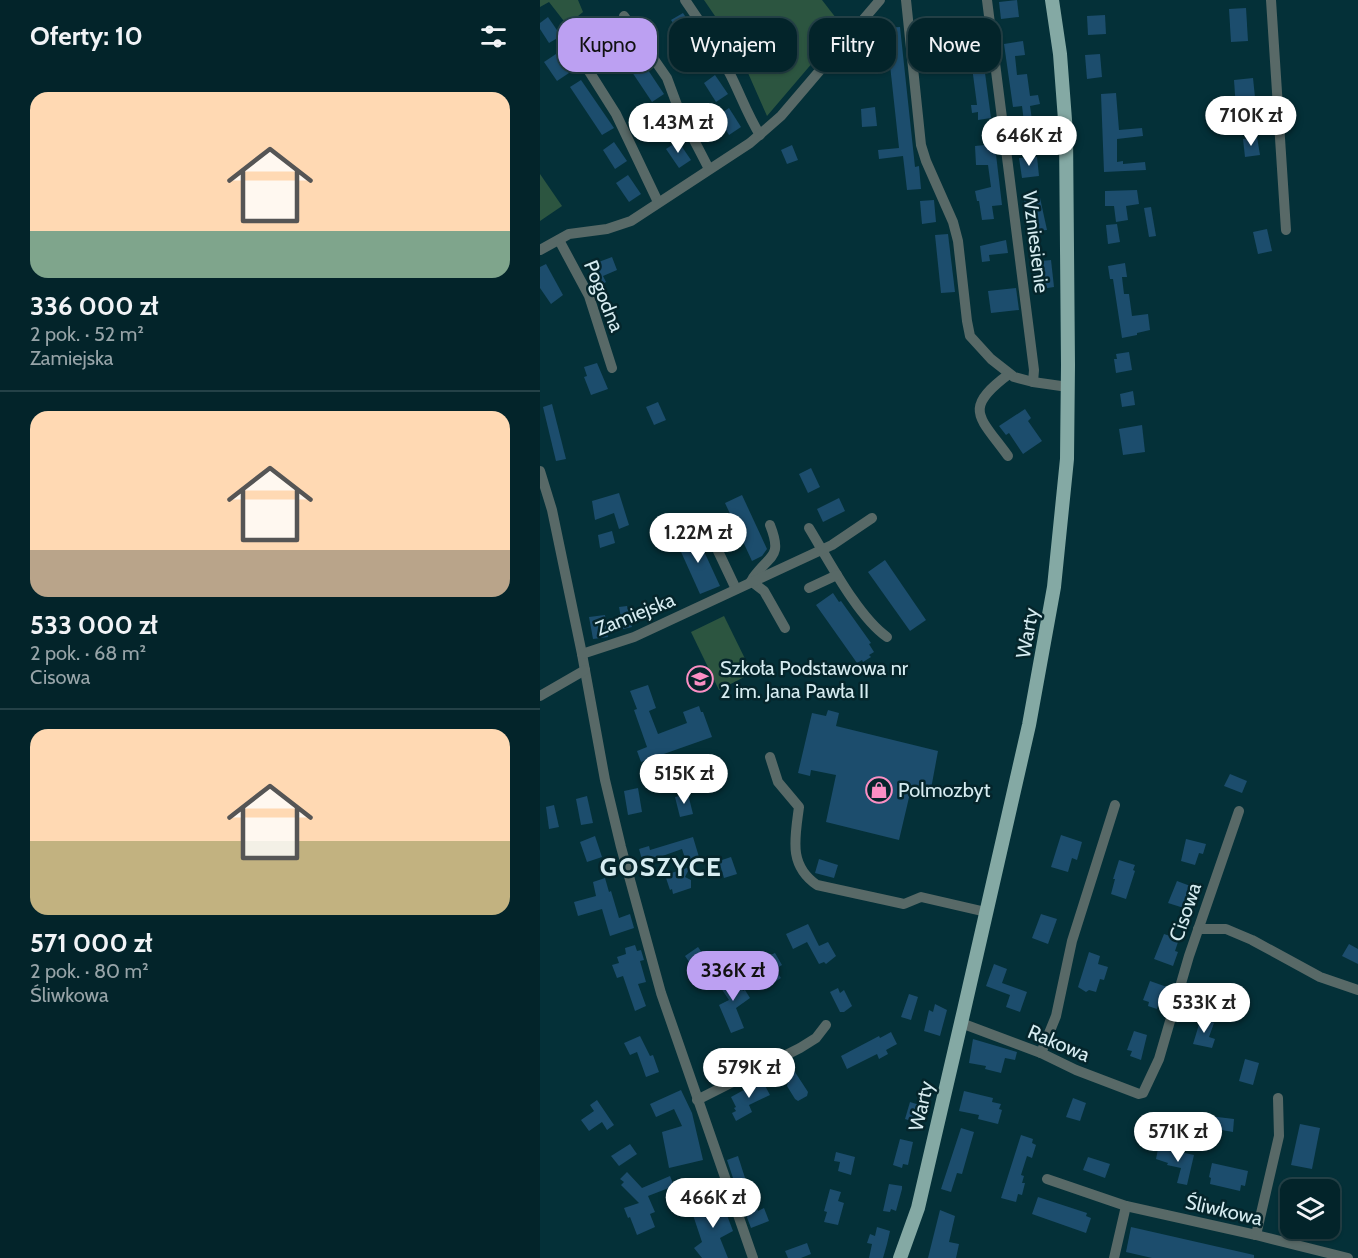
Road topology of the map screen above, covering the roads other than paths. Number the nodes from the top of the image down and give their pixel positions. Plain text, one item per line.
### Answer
1 (685, 0) edge
2 (880, 0) edge
3 (906, 0) edge
4 (987, 0) edge
5 (1052, 0) edge
6 (1271, 0) edge
7 (624, 16) dead end
8 (590, 72) edge
9 (760, 135) junction
10 (709, 169) junction
11 (658, 202) junction
12 (1286, 230) dead end
13 (559, 240) junction
14 (540, 250) edge
15 (612, 368) dead end
16 (1009, 374) junction
17 (1033, 382) junction
18 (1068, 387) junction
19 (1008, 456) dead end
20 (541, 477) edge
21 (872, 518) dead end
22 (770, 525) dead end
23 (809, 528) dead end
24 (827, 547) junction
25 (718, 551) dead end
26 (837, 575) junction
27 (751, 581) junction
28 (809, 588) dead end
29 (736, 589) junction
30 (785, 628) dead end
31 (887, 637) dead end
32 (582, 654) junction
33 (585, 670) junction
34 (540, 696) edge
35 (770, 757) dead end
36 (1115, 805) dead end
37 (1239, 811) dead end
38 (986, 912) junction
39 (1198, 929) junction
40 (1358, 990) edge
41 (961, 1023) junction
42 (826, 1025) dead end
43 (1041, 1053) junction
44 (1143, 1093) joint
45 (1278, 1098) dead end
46 (697, 1100) junction
47 (1047, 1179) dead end
48 (1126, 1206) junction
49 (1256, 1235) junction
50 (753, 1258) edge
51 (900, 1258) edge
52 (1114, 1258) edge
53 (1348, 1258) edge

1 - 9 street
2 - 9 street
3 - 16 street
4 - 17 street, Wzniesienie
5 - 18 main road, Warty
6 - 12 street
7 - 10 street
8 - 11 street
9 - 10 street
10 - 11 street
11 - 13 street
13 - 14 street
13 - 15 street, Pogodna
16 - 17 street
16 - 19 street
17 - 18 street
18 - 38 main road, Warty
20 - 32 street, Zamiejska
21 - 24 street, Zamiejska
22 - 27 street
23 - 24 street
24 - 26 street
24 - 27 street, Zamiejska
25 - 29 street
26 - 28 street
26 - 31 street
27 - 29 street, Zamiejska
27 - 30 street
29 - 32 street, Zamiejska
32 - 33 street, Zamiejska
33 - 34 street
33 - 46 street, Zamiejska
35 - 38 street
36 - 43 street
37 - 39 street, Cisowa
38 - 41 main road, Warty
39 - 40 street
39 - 44 street, Cisowa
41 - 43 street, Rakowa
41 - 51 main road, Warty
42 - 46 street
43 - 44 street, Rakowa
45 - 49 street
46 - 50 street, Zamiejska
47 - 48 street, Śliwkowa
48 - 49 street, Śliwkowa
48 - 52 street
49 - 53 street, Śliwkowa

